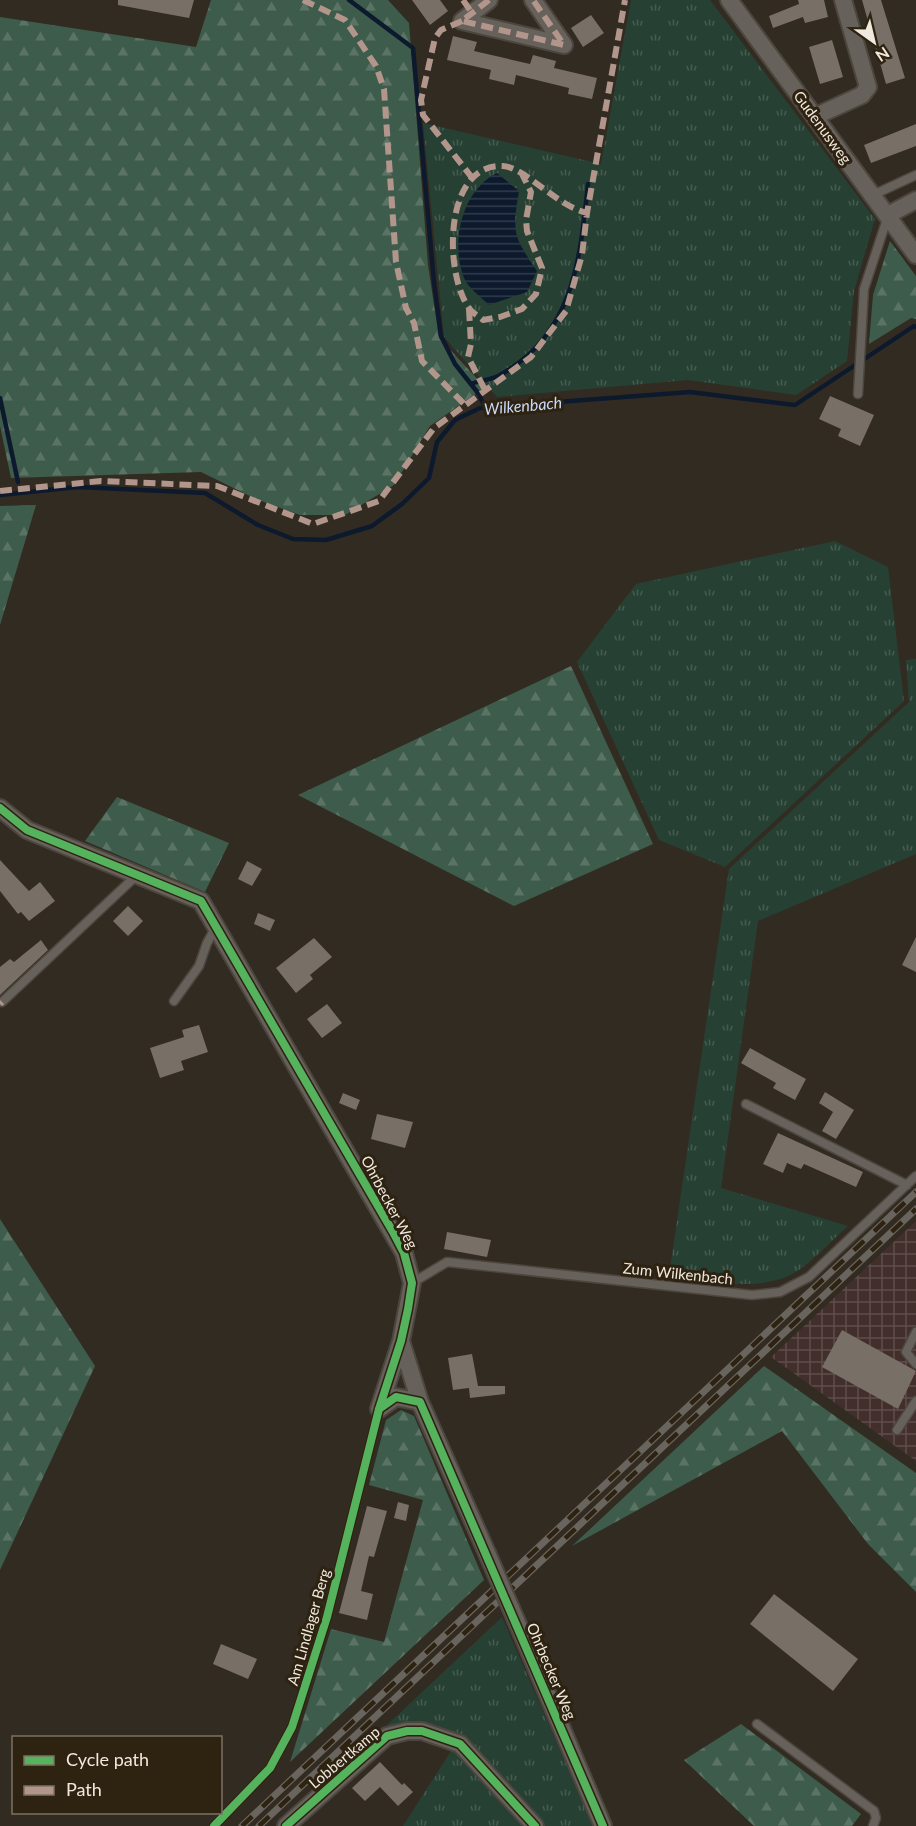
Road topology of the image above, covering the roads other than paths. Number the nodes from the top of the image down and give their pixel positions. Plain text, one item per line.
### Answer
1 (489, 0) edge
2 (533, 0) edge
3 (729, 0) edge
4 (843, 0) edge
5 (467, 7) edge
6 (816, 116) junction
7 (916, 175) edge
8 (873, 195) junction
9 (916, 200) edge
10 (888, 215) junction
11 (916, 255) edge
12 (858, 394) dead end
13 (0, 808) edge
14 (138, 874) junction
15 (216, 927) junction
16 (174, 1000) dead end
17 (2, 1002) dead end
18 (746, 1104) dead end
19 (916, 1176) edge
20 (907, 1185) junction
21 (412, 1282) junction
22 (916, 1332) edge
23 (401, 1341) junction
24 (916, 1364) edge
25 (916, 1401) edge
26 (420, 1402) junction
27 (379, 1409) junction
28 (897, 1431) dead end
29 (757, 1724) dead end
30 (214, 1826) edge
31 (286, 1826) edge
32 (536, 1826) edge
33 (603, 1826) edge
34 (873, 1826) edge

1 - 5 street
2 - 5 street
3 - 6 street, Gudenusweg
4 - 6 street
6 - 8 street, Gudenusweg
7 - 8 lane
8 - 10 street, Gudenusweg
9 - 10 street
10 - 11 street, Gudenusweg
10 - 12 lane
13 - 14 street, Ohrbecker Weg
14 - 15 street, Ohrbecker Weg
14 - 17 lane
15 - 16 lane
15 - 21 street, Ohrbecker Weg
18 - 20 lane
19 - 20 lane, Zum Wilkenbach
20 - 21 lane, Zum Wilkenbach
21 - 23 street, Ohrbecker Weg
22 - 24 lane
23 - 26 street, Ohrbecker Weg
23 - 27 street, Ohrbecker Weg
25 - 28 lane
26 - 27 street
26 - 33 street, Ohrbecker Weg, bridge
27 - 30 lane, Am Lindlager Berg
29 - 34 lane
31 - 32 street, Lobbertkamp

